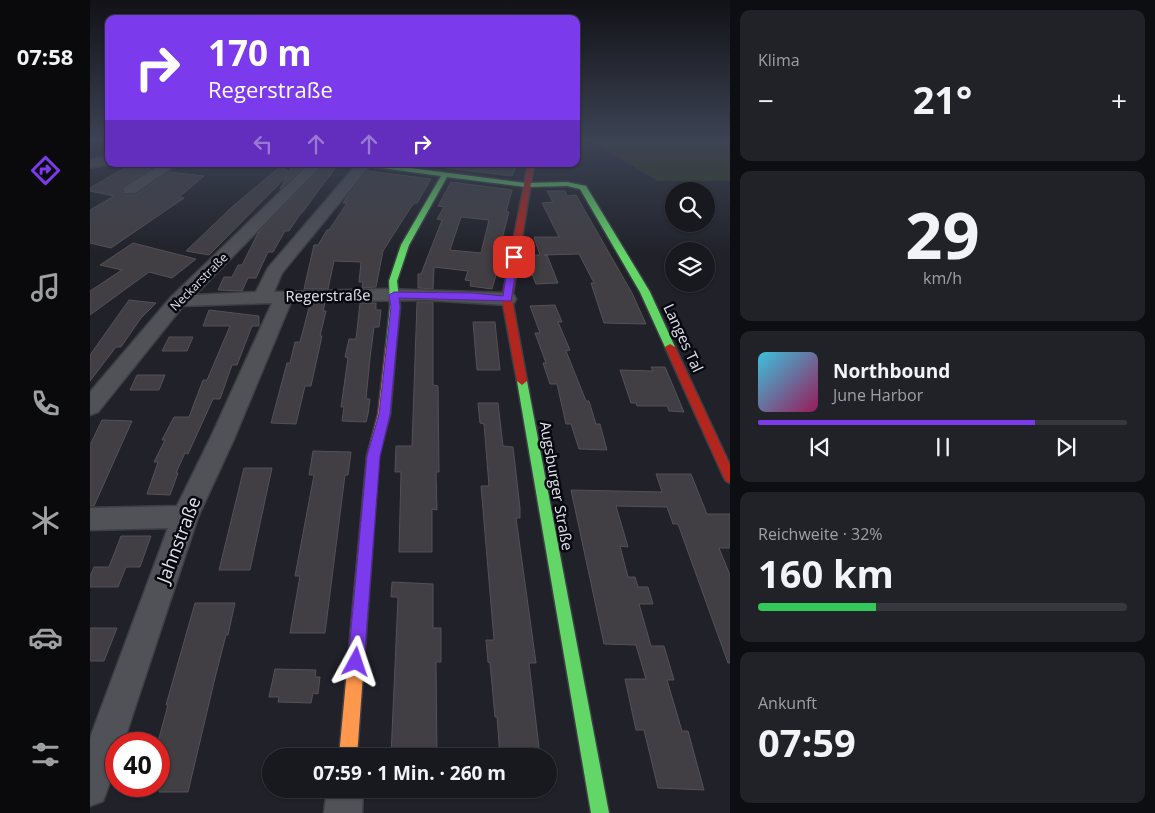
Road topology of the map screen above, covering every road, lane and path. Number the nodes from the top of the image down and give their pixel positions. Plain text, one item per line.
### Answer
1 (146, 180) edge
2 (300, 180) edge
3 (352, 180) edge
4 (442, 180) edge
5 (489, 180) edge
6 (527, 180) edge
7 (526, 185) junction
8 (130, 190) dead end
9 (394, 295) junction
10 (272, 298) junction
11 (507, 299) junction
12 (178, 301) junction
13 (90, 407) edge
14 (730, 478) edge
15 (185, 517) junction
16 (90, 519) edge
17 (349, 748) edge
18 (90, 788) edge
19 (344, 798) edge
20 (343, 813) edge
21 (600, 813) edge

1 - 8 street
2 - 12 street, Neckarstraße
3 - 10 street, Jahnstraße
4 - 9 street
5 - 7 street, Langes Tal
6 - 7 street, Augsburger Straße
7 - 11 street, Augsburger Straße
7 - 14 street, Langes Tal
9 - 10 street, Regerstraße
9 - 11 street, Regerstraße
9 - 17 street
10 - 12 street, Regerstraße
10 - 15 street, Jahnstraße
11 - 21 street, Augsburger Straße
12 - 13 street, Neckarstraße
15 - 16 street
15 - 18 street, Jahnstraße
19 - 20 street

